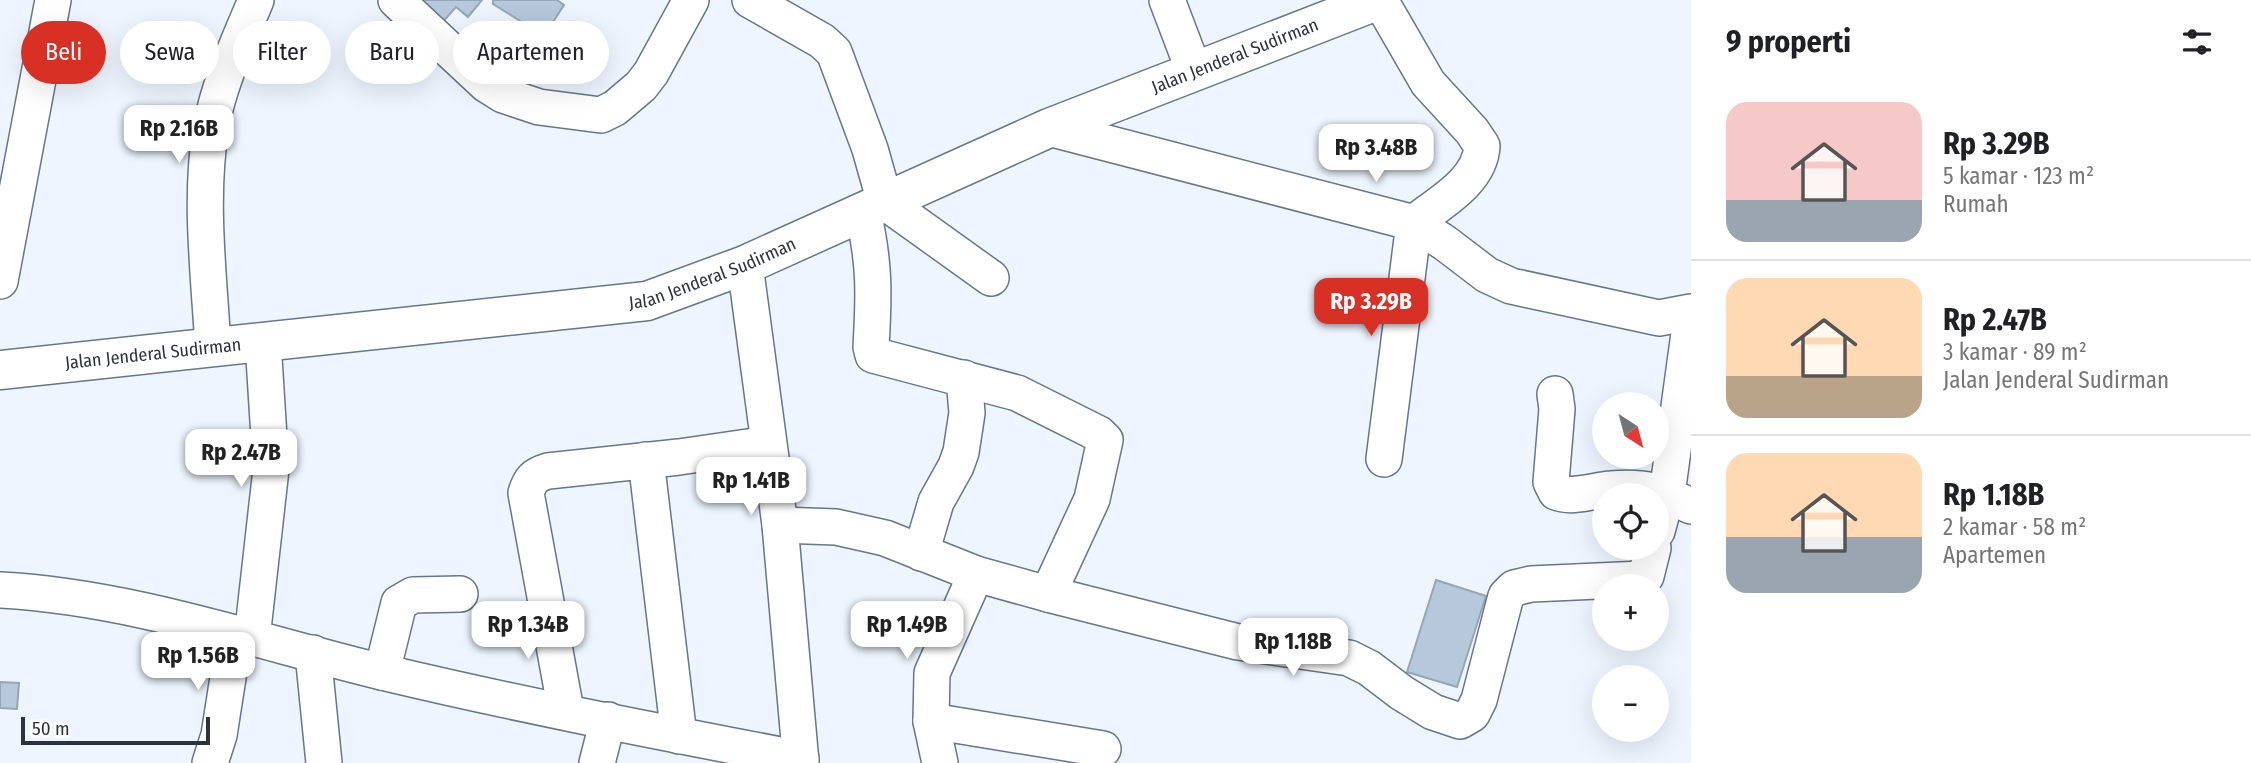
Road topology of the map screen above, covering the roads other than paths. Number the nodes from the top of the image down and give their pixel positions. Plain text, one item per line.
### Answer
1 (53, 0) edge
2 (256, 0) edge
3 (396, 0) edge
4 (691, 0) edge
5 (750, 0) edge
6 (1167, 0) edge
7 (1380, 0) edge
8 (1194, 71) junction
9 (15, 121) edge
10 (1049, 128) junction
11 (874, 207) junction
12 (1414, 223) junction
13 (745, 265) junction
14 (990, 278) dead end
15 (0, 281) edge
16 (1691, 312) edge
17 (1691, 319) edge
18 (263, 342) junction
19 (213, 347) junction
20 (0, 370) edge
21 (964, 378) junction
22 (1555, 394) dead end
23 (768, 444) junction
24 (1384, 459) dead end
25 (646, 460) junction
26 (1679, 500) edge
27 (780, 525) junction
28 (921, 553) junction
29 (1650, 560) edge
30 (976, 575) junction
31 (0, 590) edge
32 (460, 594) dead end
33 (1048, 594) junction
34 (244, 635) junction
35 (313, 653) junction
36 (382, 672) junction
37 (566, 711) junction
38 (608, 720) junction
39 (932, 721) junction
40 (680, 736) junction
41 (1103, 749) dead end
42 (801, 761) edge
43 (210, 763) edge
44 (324, 763) edge
45 (597, 763) edge
46 (940, 763) edge

1 - 9 street
2 - 19 street
3 - 4 street
5 - 11 street
6 - 8 street
7 - 8 highway, Jalan Jenderal Sudirman
7 - 12 street
8 - 10 highway, Jalan Jenderal Sudirman
9 - 15 street
10 - 11 highway, Jalan Jenderal Sudirman
10 - 12 street
11 - 13 highway, Jalan Jenderal Sudirman
11 - 14 street
11 - 21 street
12 - 16 street
12 - 24 street
13 - 18 highway, Jalan Jenderal Sudirman
13 - 23 street
17 - 26 street
18 - 19 highway, Jalan Jenderal Sudirman
18 - 34 street
19 - 20 highway, Jalan Jenderal Sudirman
21 - 28 street
21 - 33 street
22 - 26 street
23 - 25 street
23 - 27 street
25 - 37 street
25 - 40 street
27 - 28 street
27 - 42 street
28 - 30 street
29 - 33 street
30 - 33 street
30 - 39 street
31 - 34 street
32 - 36 street
34 - 35 street
34 - 43 street
35 - 36 street
35 - 44 street
36 - 37 street
37 - 38 street
38 - 40 street
38 - 45 street
39 - 41 street
39 - 46 street
40 - 42 street

